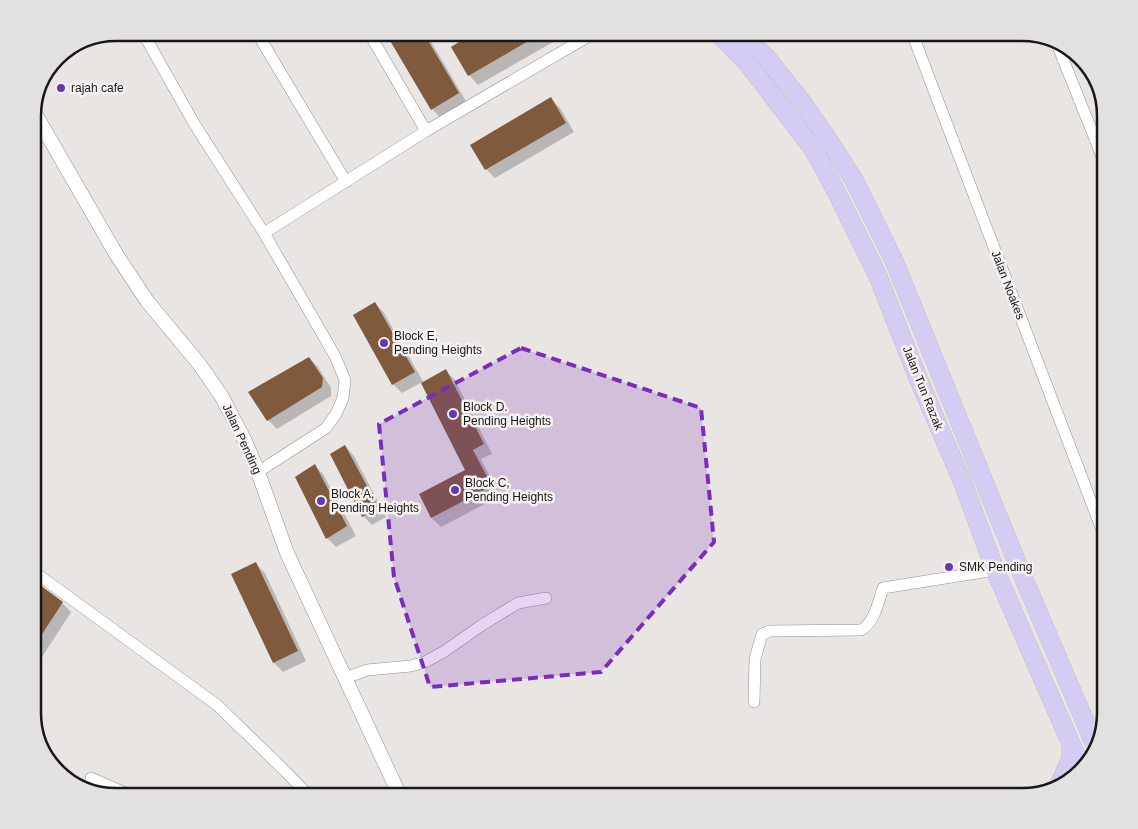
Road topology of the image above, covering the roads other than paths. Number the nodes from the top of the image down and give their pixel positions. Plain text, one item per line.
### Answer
1 (148, 41) edge
2 (262, 41) edge
3 (374, 41) edge
4 (579, 41) edge
5 (726, 41) edge
6 (751, 41) edge
7 (915, 41) edge
8 (1060, 52) edge
9 (41, 124) edge
10 (426, 131) junction
11 (1097, 142) edge
12 (346, 182) junction
13 (264, 234) junction
14 (258, 472) junction
15 (1097, 515) edge
16 (995, 570) junction
17 (41, 579) edge
18 (546, 598) dead end
19 (345, 678) junction
20 (754, 702) dead end
21 (1092, 739) edge
22 (1072, 744) junction
23 (1079, 761) edge
24 (1064, 775) edge
25 (91, 778) dead end
26 (113, 788) edge
27 (301, 788) edge
28 (396, 788) edge

1 - 13 street
2 - 12 street
3 - 10 street
4 - 10 street
5 - 16 highway, Jalan Tun Razak
6 - 21 highway, Jalan Tun Razak
7 - 15 street, Jalan Noakes
8 - 11 street
9 - 14 street, Jalan Pending
10 - 12 street
12 - 13 street
13 - 14 street
14 - 19 street, Jalan Pending
16 - 20 street
16 - 22 highway, Jalan Tun Razak
17 - 27 street
18 - 19 street
19 - 28 street, Jalan Pending
22 - 23 highway, Jalan Tun Razak
22 - 24 highway
25 - 26 street

